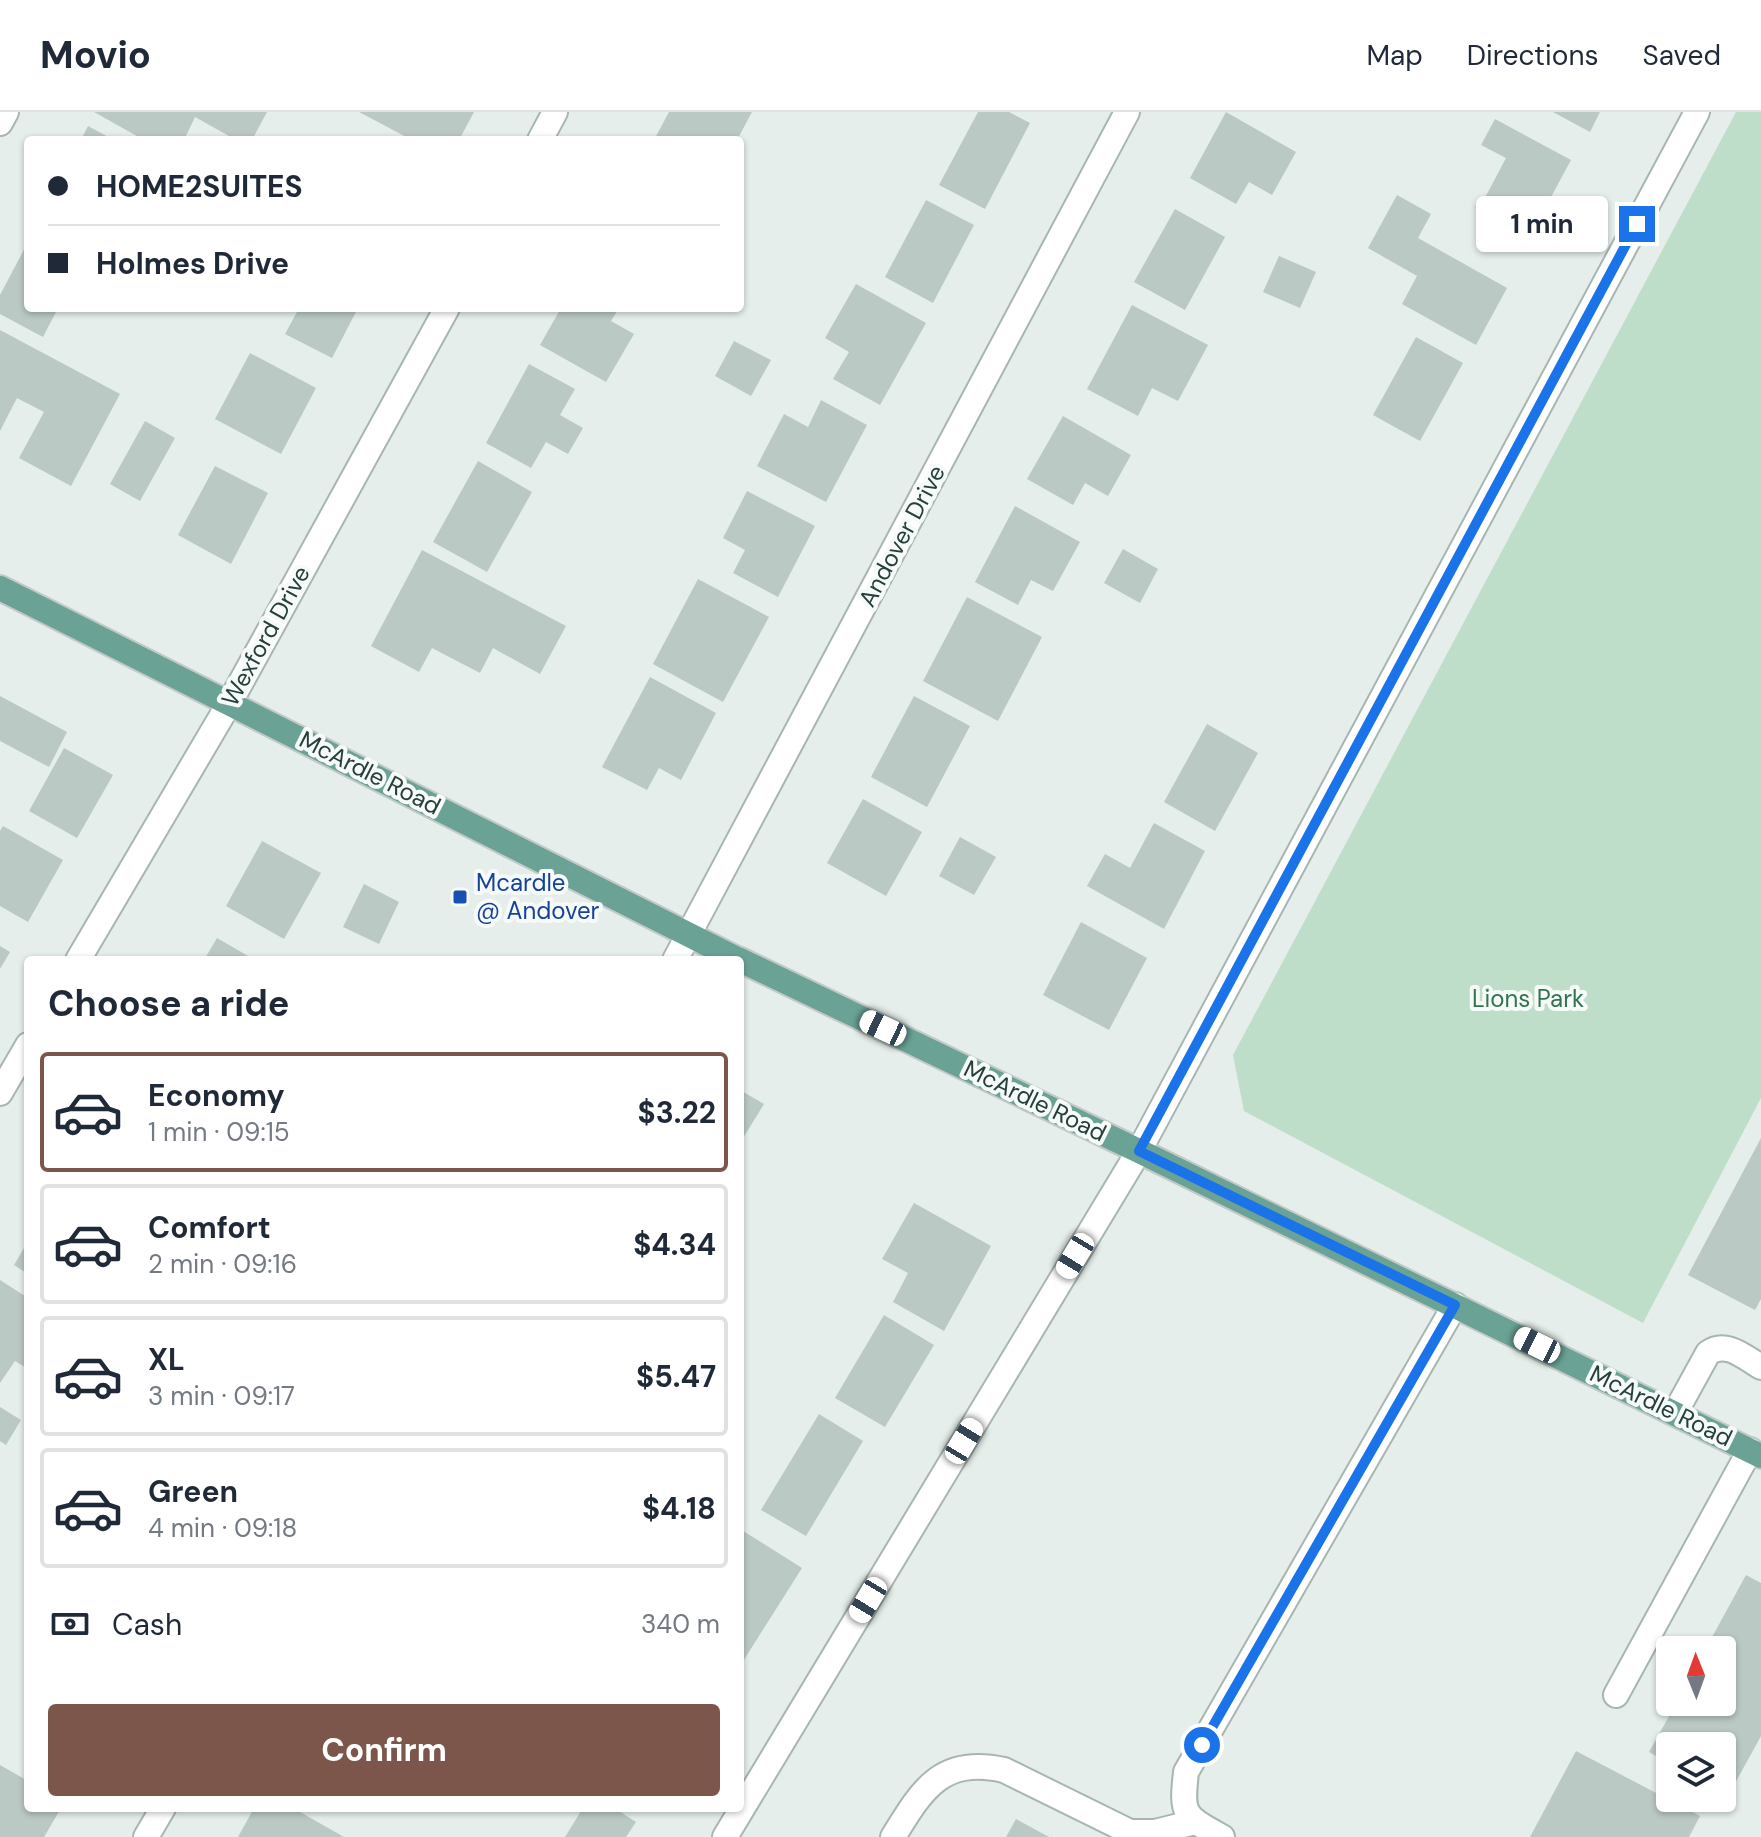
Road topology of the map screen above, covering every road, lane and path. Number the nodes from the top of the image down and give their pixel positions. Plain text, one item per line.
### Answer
1 (6, 112) edge
2 (555, 112) edge
3 (1127, 112) edge
4 (1697, 112) edge
5 (0, 123) edge
6 (542, 136) edge
7 (445, 312) edge
8 (0, 588) edge
9 (230, 702) junction
10 (689, 936) junction
11 (80, 956) edge
12 (677, 956) edge
13 (732, 956) edge
14 (744, 962) edge
15 (24, 1052) edge
16 (0, 1093) edge
17 (1139, 1151) junction
18 (1455, 1305) junction
19 (1761, 1367) edge
20 (1675, 1413) junction
21 (1756, 1453) edge
22 (1616, 1695) dead end
23 (744, 1806) edge
24 (161, 1812) edge
25 (740, 1812) edge
26 (1195, 1822) junction
27 (146, 1837) edge
28 (725, 1837) edge
29 (893, 1837) edge
30 (1222, 1837) edge

1 - 5 street
2 - 6 street
3 - 10 street, Andover Drive
4 - 17 street
7 - 9 street, Wexford Drive
8 - 9 main road, McArdle Road
9 - 10 main road, McArdle Road
9 - 11 street, Wexford Drive
10 - 12 street, Andover Drive
10 - 13 main road, McArdle Road
14 - 17 main road, McArdle Road
15 - 16 street
17 - 18 main road, McArdle Road
17 - 23 street
18 - 20 main road, McArdle Road
18 - 26 street
19 - 20 street
20 - 21 main road, McArdle Road
21 - 22 street
24 - 27 street
25 - 28 street
26 - 29 street
26 - 30 street

